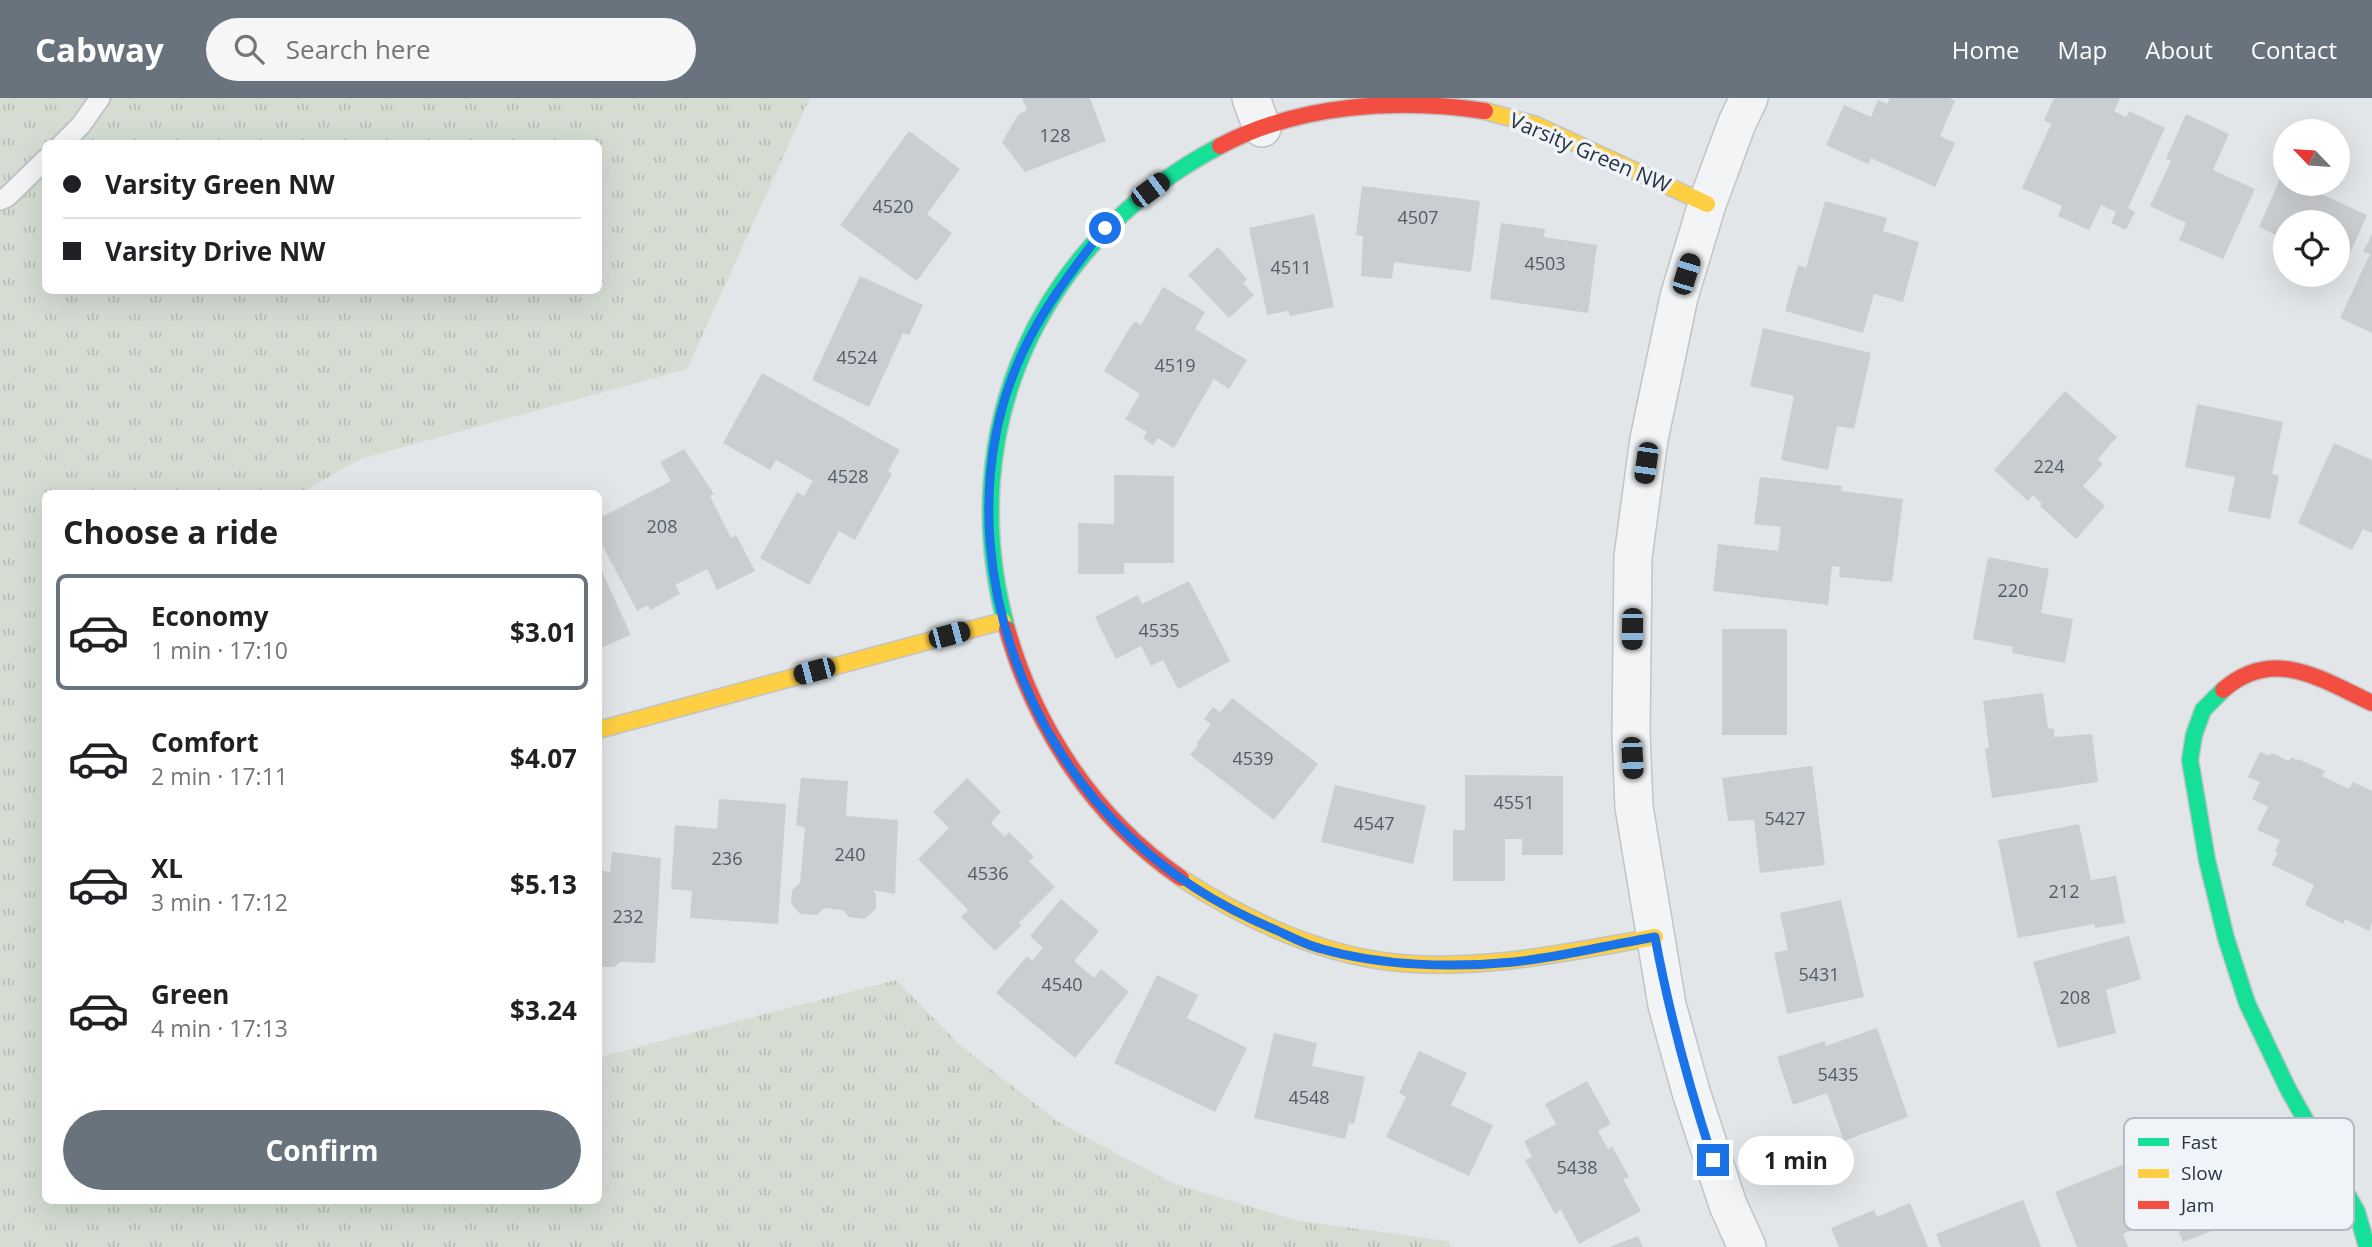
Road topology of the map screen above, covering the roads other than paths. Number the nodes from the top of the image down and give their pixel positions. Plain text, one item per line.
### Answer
1 (100, 98) edge
2 (1749, 98) edge
3 (1257, 113) edge
4 (66, 140) edge
5 (42, 163) edge
6 (0, 200) edge
7 (1707, 204) junction
8 (1003, 621) junction
9 (2372, 703) edge
10 (602, 729) edge
11 (1655, 937) junction
12 (2304, 1118) edge
13 (2354, 1207) edge
14 (1747, 1247) edge
15 (2367, 1247) edge

1 - 4 lane
2 - 7 street
3 - 7 street, Varsity Green NW
3 - 8 street, Varsity Green NW
5 - 6 lane
7 - 11 street
8 - 10 street
8 - 11 street, Varsity Green NW
9 - 12 street
11 - 14 street
13 - 15 street

